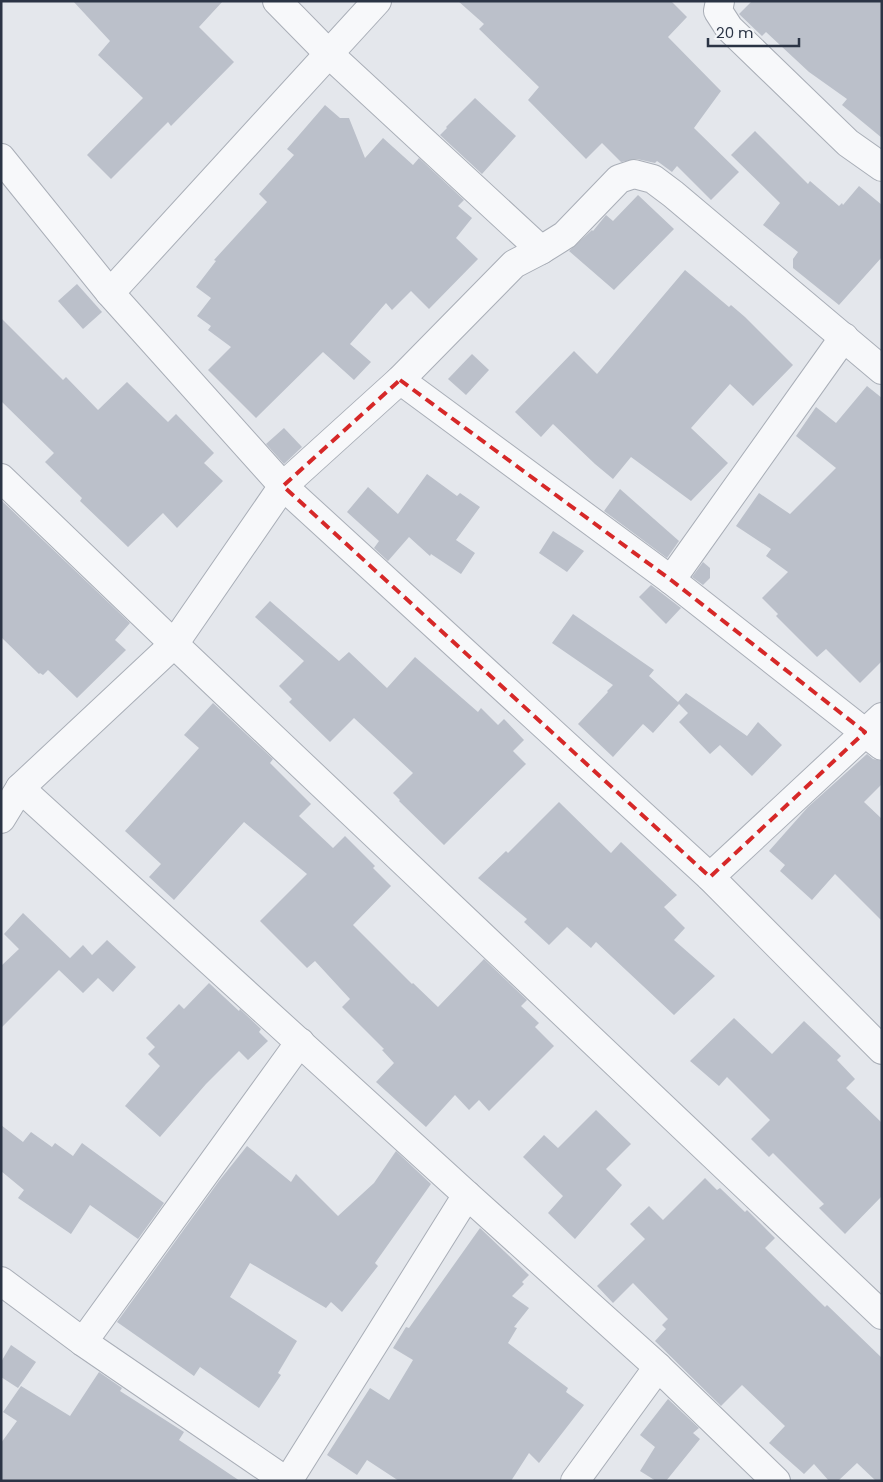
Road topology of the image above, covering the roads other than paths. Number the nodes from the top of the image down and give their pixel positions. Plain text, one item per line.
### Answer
1 (277, 1) edge
2 (377, 1) edge
3 (720, 1) edge
4 (329, 54) junction
5 (1, 158) edge
6 (882, 167) edge
7 (541, 250) junction
8 (110, 293) junction
9 (844, 337) junction
10 (882, 370) edge
11 (400, 380) junction
12 (1, 478) edge
13 (284, 486) junction
14 (671, 580) junction
15 (174, 644) junction
16 (876, 732) edge
17 (20, 788) junction
18 (1, 819) edge
19 (710, 877) junction
20 (300, 1042) junction
21 (882, 1050) edge
22 (467, 1195) junction
23 (1, 1281) edge
24 (882, 1315) edge
25 (83, 1342) junction
26 (658, 1366) junction
27 (287, 1481) edge
28 (575, 1481) edge
29 (776, 1481) edge

1 - 4 street
2 - 4 street
3 - 6 street
4 - 7 street
4 - 8 street
5 - 8 street
7 - 9 street
7 - 11 street
8 - 13 street
9 - 10 street
9 - 14 street
11 - 13 street
11 - 14 street
12 - 15 street
13 - 15 street
13 - 19 street
14 - 16 street
15 - 17 street
15 - 24 street
16 - 19 street
17 - 18 street
17 - 20 street
19 - 21 street
20 - 22 street
20 - 25 street
22 - 26 street
22 - 27 street
23 - 25 street
25 - 27 street
26 - 28 street
26 - 29 street

